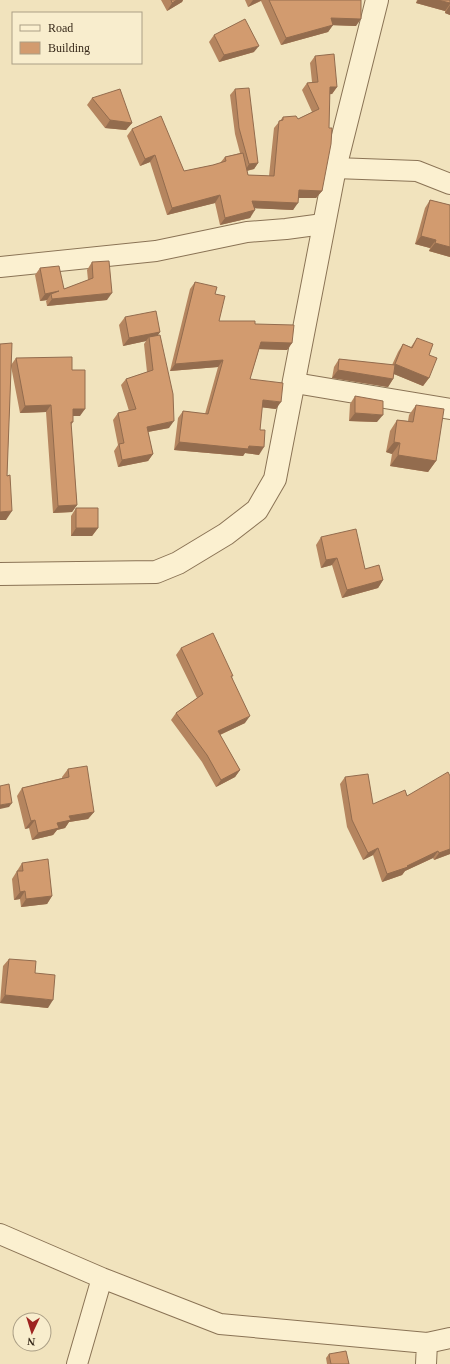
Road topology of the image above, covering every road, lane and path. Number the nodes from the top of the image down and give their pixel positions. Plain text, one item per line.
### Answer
1 (377, 0) edge
2 (335, 168) junction
3 (450, 184) edge
4 (323, 224) junction
5 (0, 267) edge
6 (295, 383) junction
7 (450, 409) edge
8 (0, 574) edge
9 (0, 1234) edge
10 (102, 1278) junction
11 (450, 1338) edge
12 (427, 1343) junction
13 (77, 1364) edge
14 (426, 1364) edge

1 - 2 street
2 - 3 street
2 - 4 street
4 - 5 street
4 - 6 street
6 - 7 street
6 - 8 street
9 - 10 street
10 - 12 street
10 - 13 street
11 - 12 street
12 - 14 street

